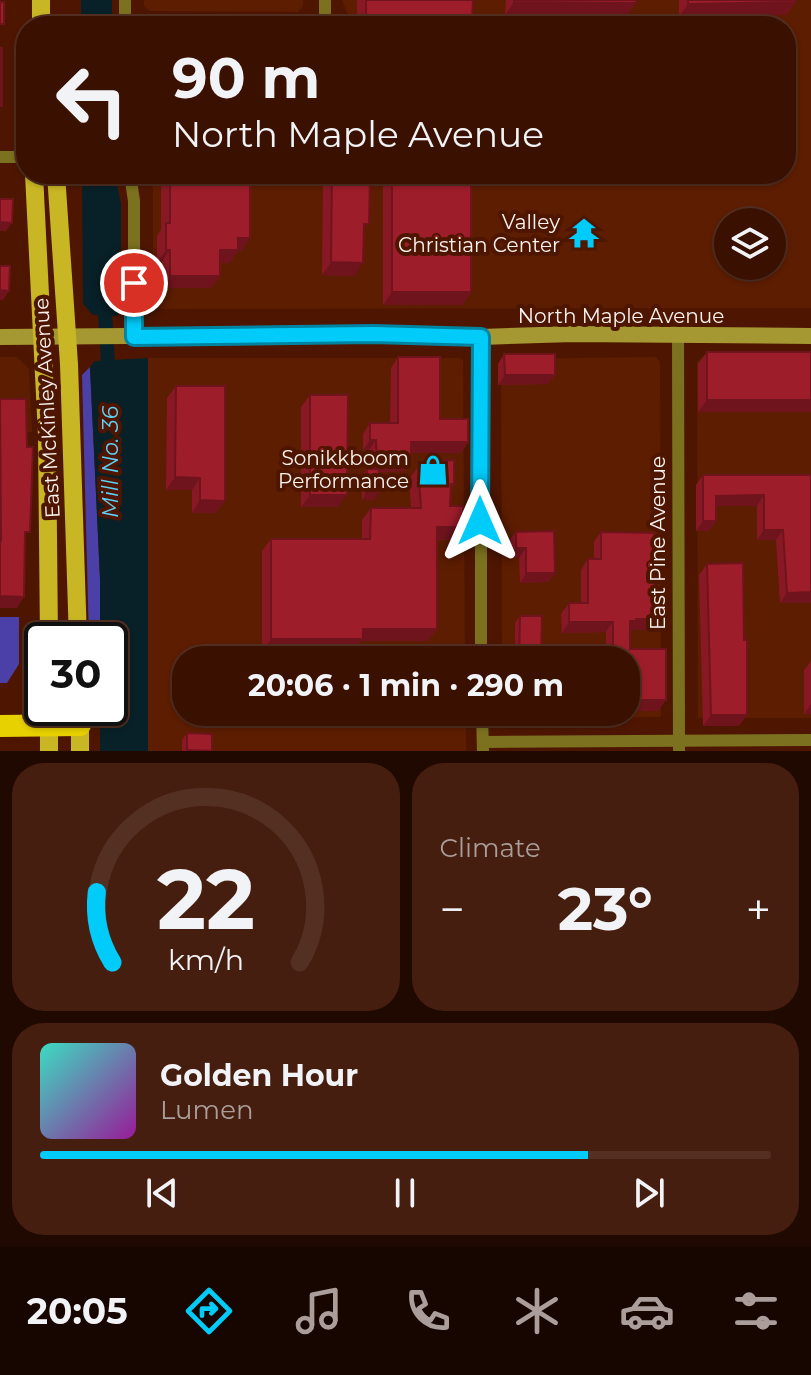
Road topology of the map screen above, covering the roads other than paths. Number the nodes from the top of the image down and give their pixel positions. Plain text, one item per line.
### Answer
1 (35, 184) edge
2 (57, 184) edge
3 (131, 184) edge
4 (678, 336) junction
5 (811, 336) edge
6 (0, 337) edge
7 (43, 337) junction
8 (67, 337) junction
9 (134, 337) junction
10 (481, 337) junction
11 (49, 622) edge
12 (77, 622) edge
13 (481, 646) edge
14 (24, 722) edge
15 (0, 726) edge
16 (49, 726) edge
17 (80, 726) edge
18 (482, 726) edge
19 (811, 740) edge
20 (679, 745) edge
21 (483, 746) edge
22 (49, 751) edge
23 (80, 751) edge

1 - 7 main road, East McKinley Avenue
2 - 8 main road, East McKinley Avenue
3 - 9 street
4 - 5 street, North Maple Avenue
4 - 10 street, North Maple Avenue
4 - 20 street, East Pine Avenue
6 - 7 street, North Maple Avenue
7 - 8 street, North Maple Avenue
7 - 11 main road, East McKinley Avenue
8 - 9 street, North Maple Avenue
8 - 12 main road, East McKinley Avenue
9 - 10 street, North Maple Avenue
10 - 13 street
14 - 15 highway
16 - 22 main road
17 - 23 main road
18 - 21 street
19 - 20 street
20 - 21 street

